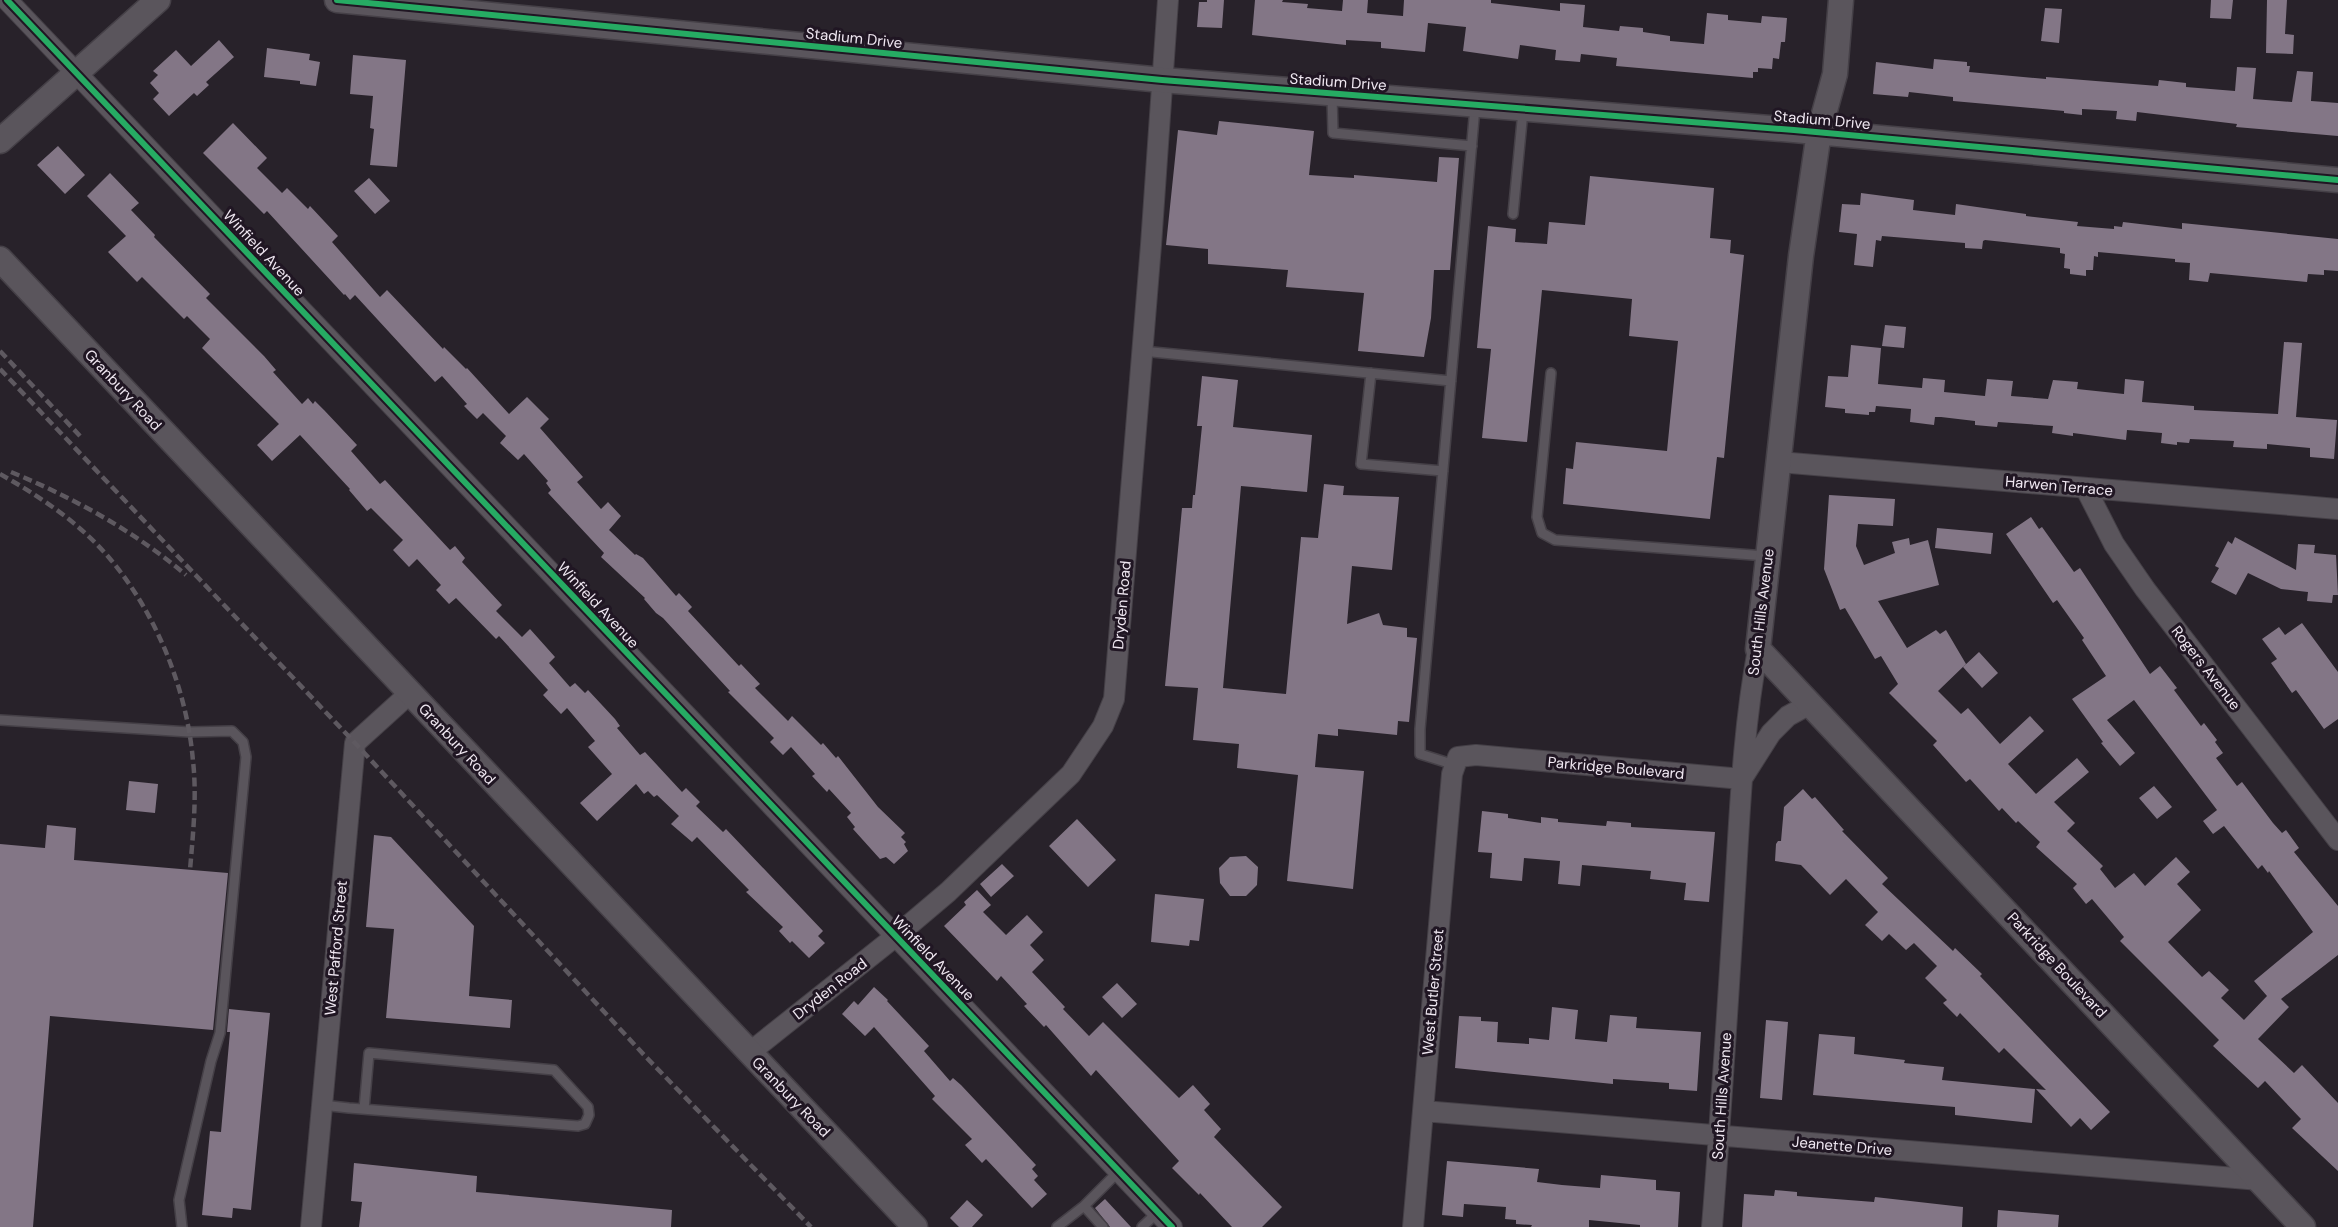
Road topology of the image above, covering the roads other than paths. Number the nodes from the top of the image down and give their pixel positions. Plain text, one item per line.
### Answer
1 (7, 0) edge
2 (158, 0) edge
3 (337, 0) edge
4 (1168, 0) edge
5 (1842, 0) edge
6 (451, 6) edge
7 (75, 72) junction
8 (1162, 80) junction
9 (1332, 93) junction
10 (1475, 105) junction
11 (1523, 108) junction
12 (1820, 132) junction
13 (0, 141) edge
14 (1472, 146) junction
15 (2338, 180) edge
16 (1513, 214) dead end
17 (0, 259) edge
18 (1142, 351) junction
19 (1371, 373) junction
20 (1551, 373) dead end
21 (1451, 381) junction
22 (1779, 462) junction
23 (1443, 471) junction
24 (2086, 489) junction
25 (2338, 509) edge
26 (1768, 556) junction
27 (1758, 649) junction
28 (409, 694) junction
29 (1810, 704) junction
30 (0, 720) edge
31 (1457, 761) junction
32 (1742, 779) junction
33 (2338, 840) edge
34 (896, 936) junction
35 (749, 1053) junction
36 (322, 1105) junction
37 (364, 1109) junction
38 (1423, 1111) junction
39 (1720, 1136) junction
40 (1119, 1171) junction
41 (2260, 1180) junction
42 (1084, 1206) junction
43 (1158, 1212) junction
44 (182, 1227) edge
45 (310, 1227) edge
46 (915, 1227) edge
47 (1057, 1227) edge
48 (1103, 1227) edge
49 (1142, 1227) edge
50 (1172, 1227) edge
51 (1413, 1227) edge
52 (1712, 1227) edge
53 (2303, 1227) edge

1 - 7 street, Winfield Avenue
2 - 7 street
3 - 6 street, Stadium Drive
4 - 8 street, Dryden Road
5 - 12 street, South Hills Avenue
6 - 8 street, Stadium Drive
7 - 13 street
7 - 34 street, Winfield Avenue
8 - 9 street, Stadium Drive
8 - 18 street, Dryden Road
9 - 10 street, Stadium Drive
9 - 14 lane
10 - 11 street, Stadium Drive
10 - 14 lane
11 - 12 street, Stadium Drive
11 - 16 lane
12 - 15 street, Stadium Drive
12 - 22 street, South Hills Avenue
14 - 21 lane
17 - 28 street, Granbury Road
18 - 19 lane
18 - 34 street, Dryden Road
19 - 21 lane
19 - 23 lane
20 - 26 lane
21 - 23 lane
22 - 24 street, Harwen Terrace
22 - 26 street, South Hills Avenue
23 - 31 lane
24 - 25 street, Harwen Terrace
24 - 33 street, Rogers Avenue
26 - 27 street, South Hills Avenue
27 - 29 street, Parkridge Boulevard
27 - 32 street, South Hills Avenue
28 - 35 street, Granbury Road
28 - 36 street, West Pafford Street
29 - 32 street
29 - 41 street, Parkridge Boulevard
30 - 44 lane
31 - 32 street, Parkridge Boulevard
31 - 38 street, West Butler Street
32 - 39 street, South Hills Avenue
34 - 35 street, Dryden Road
34 - 40 street, Winfield Avenue
35 - 46 street, Granbury Road
36 - 37 lane
36 - 45 street, West Pafford Street
37 - 37 lane
38 - 39 street, Jeanette Drive
38 - 51 street, West Butler Street
39 - 41 street, Jeanette Drive
39 - 52 street, South Hills Avenue
40 - 42 lane
40 - 43 street, Winfield Avenue
41 - 53 street, Parkridge Boulevard
42 - 47 lane
42 - 48 lane
43 - 49 lane
43 - 50 street, Winfield Avenue

